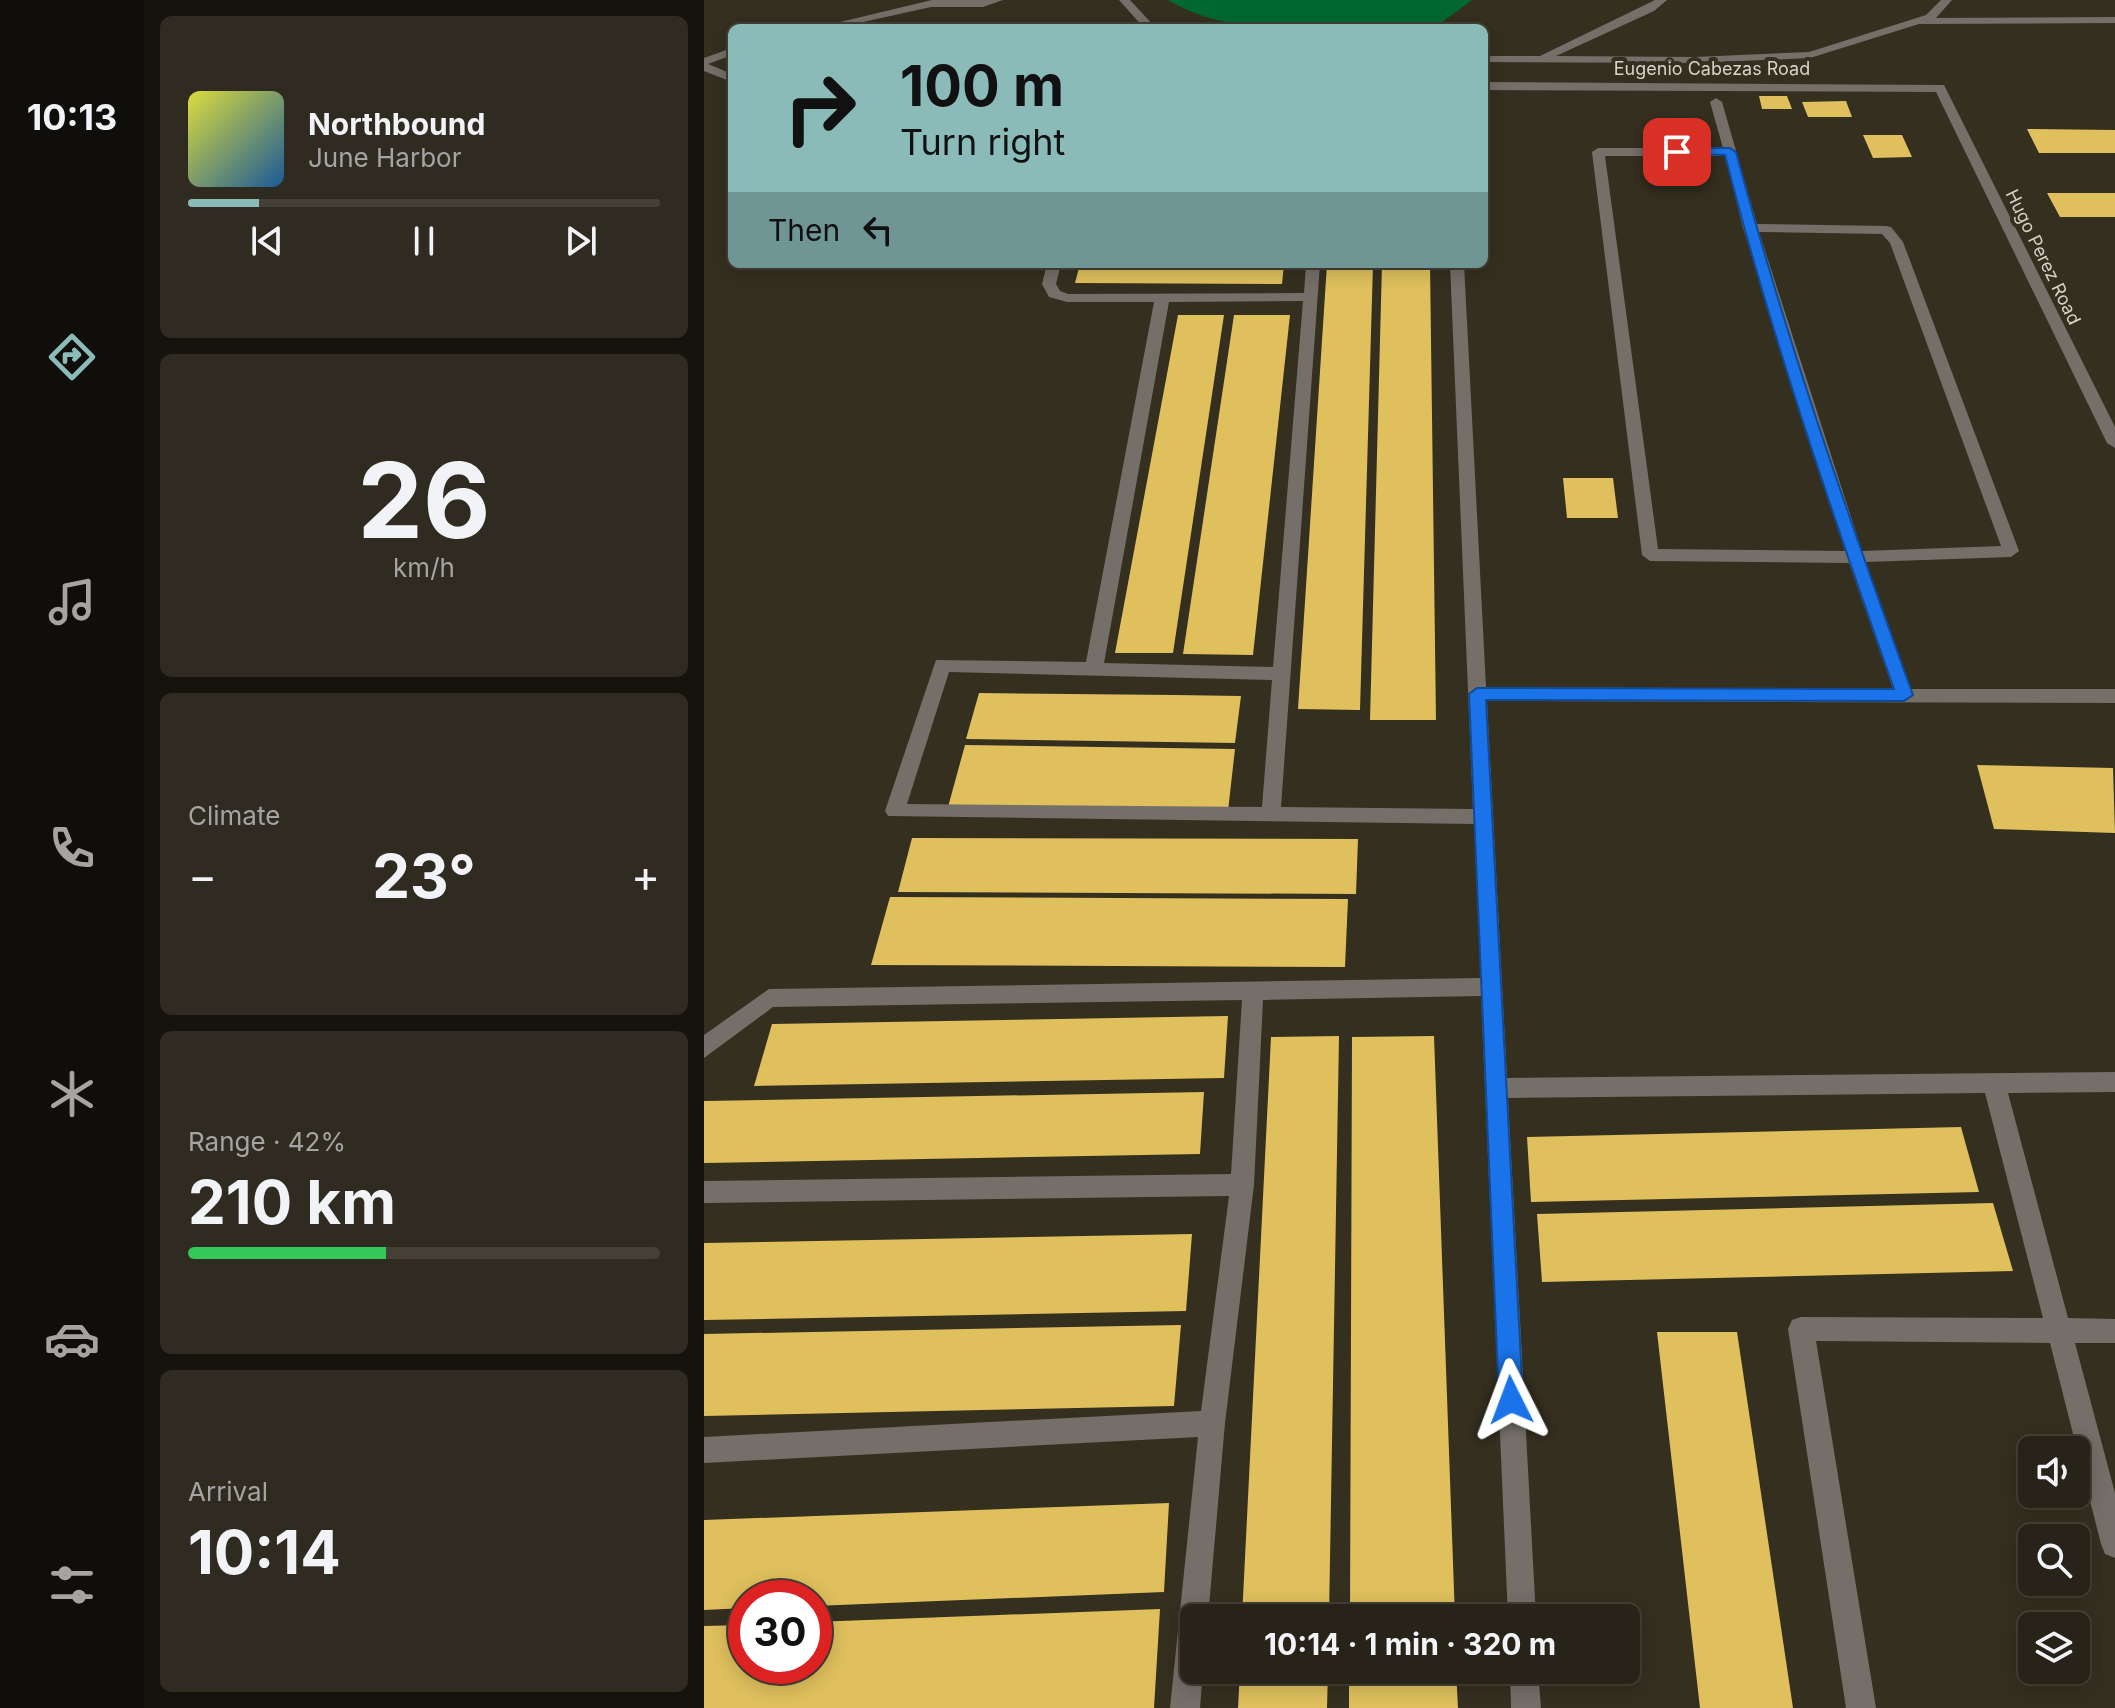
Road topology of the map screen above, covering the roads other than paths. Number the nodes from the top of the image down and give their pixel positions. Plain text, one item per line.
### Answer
1 (998, 0) edge
2 (1124, 0) edge
3 (1662, 0) edge
4 (1947, 0) edge
5 (941, 2) edge
6 (2115, 20) edge
7 (1917, 21) junction
8 (842, 24) edge
9 (1146, 24) edge
10 (728, 53) edge
11 (1488, 59) edge
12 (1539, 59) junction
13 (704, 65) edge
14 (728, 76) edge
15 (1488, 86) edge
16 (1940, 88) joint
17 (1716, 102) dead end
18 (1730, 152) junction
19 (1750, 228) junction
20 (1053, 268) edge
21 (1313, 268) edge
22 (1457, 268) edge
23 (1311, 297) junction
24 (1162, 299) junction
25 (2115, 443) edge
26 (1854, 557) junction
27 (1094, 669) junction
28 (1281, 674) junction
29 (1477, 694) junction
30 (1904, 695) junction
31 (2115, 696) edge
32 (1271, 814) junction
33 (1483, 817) junction
34 (1492, 987) junction
35 (1253, 989) junction
36 (704, 1048) edge
37 (2115, 1082) edge
38 (1994, 1083) junction
39 (1496, 1088) junction
40 (1242, 1185) junction
41 (704, 1192) edge
42 (2059, 1331) junction
43 (2115, 1331) edge
44 (1212, 1423) junction
45 (704, 1450) edge
46 (2115, 1544) edge
47 (1521, 1604) edge
48 (1525, 1684) edge
49 (1185, 1708) edge
50 (1526, 1708) edge
51 (1861, 1708) edge

1 - 5 street
2 - 9 street
3 - 12 street
4 - 7 street
5 - 8 street
6 - 7 street
7 - 12 street
10 - 13 street
11 - 12 street
13 - 14 street
15 - 16 street, Eugenio Cabezas Road
16 - 25 street, Hugo Perez Road
17 - 18 street
18 - 19 street
18 - 26 street
19 - 26 street
19 - 26 street
20 - 24 street
21 - 23 street
22 - 29 street
23 - 24 street
23 - 28 street
24 - 27 street
26 - 30 street
27 - 28 street
27 - 32 street
28 - 32 street
29 - 30 street
29 - 33 street
30 - 31 street
32 - 33 street
33 - 34 street
34 - 35 street
34 - 39 street
35 - 36 street
35 - 40 street
37 - 38 street
38 - 39 street
38 - 42 street
39 - 47 street
40 - 41 street
40 - 44 street
42 - 43 street
42 - 46 street
42 - 51 street
44 - 45 street
44 - 49 street
48 - 50 street

